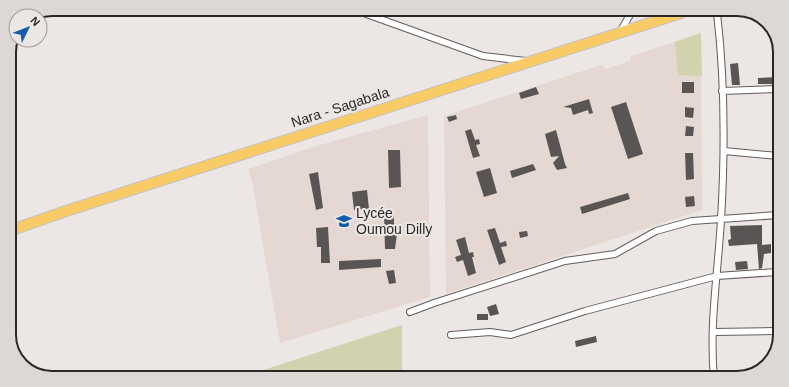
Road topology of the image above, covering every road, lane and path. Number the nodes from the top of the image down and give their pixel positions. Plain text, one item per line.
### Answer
1 (372, 16) edge
2 (629, 16) edge
3 (671, 16) edge
4 (717, 16) edge
5 (620, 32) junction
6 (527, 61) junction
7 (773, 89) edge
8 (722, 91) junction
9 (724, 151) junction
10 (773, 156) edge
11 (773, 215) edge
12 (721, 218) junction
13 (16, 229) edge
14 (773, 272) edge
15 (717, 276) junction
16 (410, 312) dead end
17 (773, 331) edge
18 (713, 332) junction
19 (451, 335) dead end
20 (713, 371) edge

1 - 6 street
2 - 5 street
3 - 5 main road, Nara - Sagabala
4 - 8 street
5 - 6 main road, Nara - Sagabala
6 - 13 main road, Nara - Sagabala
7 - 8 street
8 - 9 street
9 - 10 street
9 - 12 street
11 - 12 street
12 - 15 street
12 - 16 street
14 - 15 street
15 - 18 street
15 - 19 street
17 - 18 street
18 - 20 street

